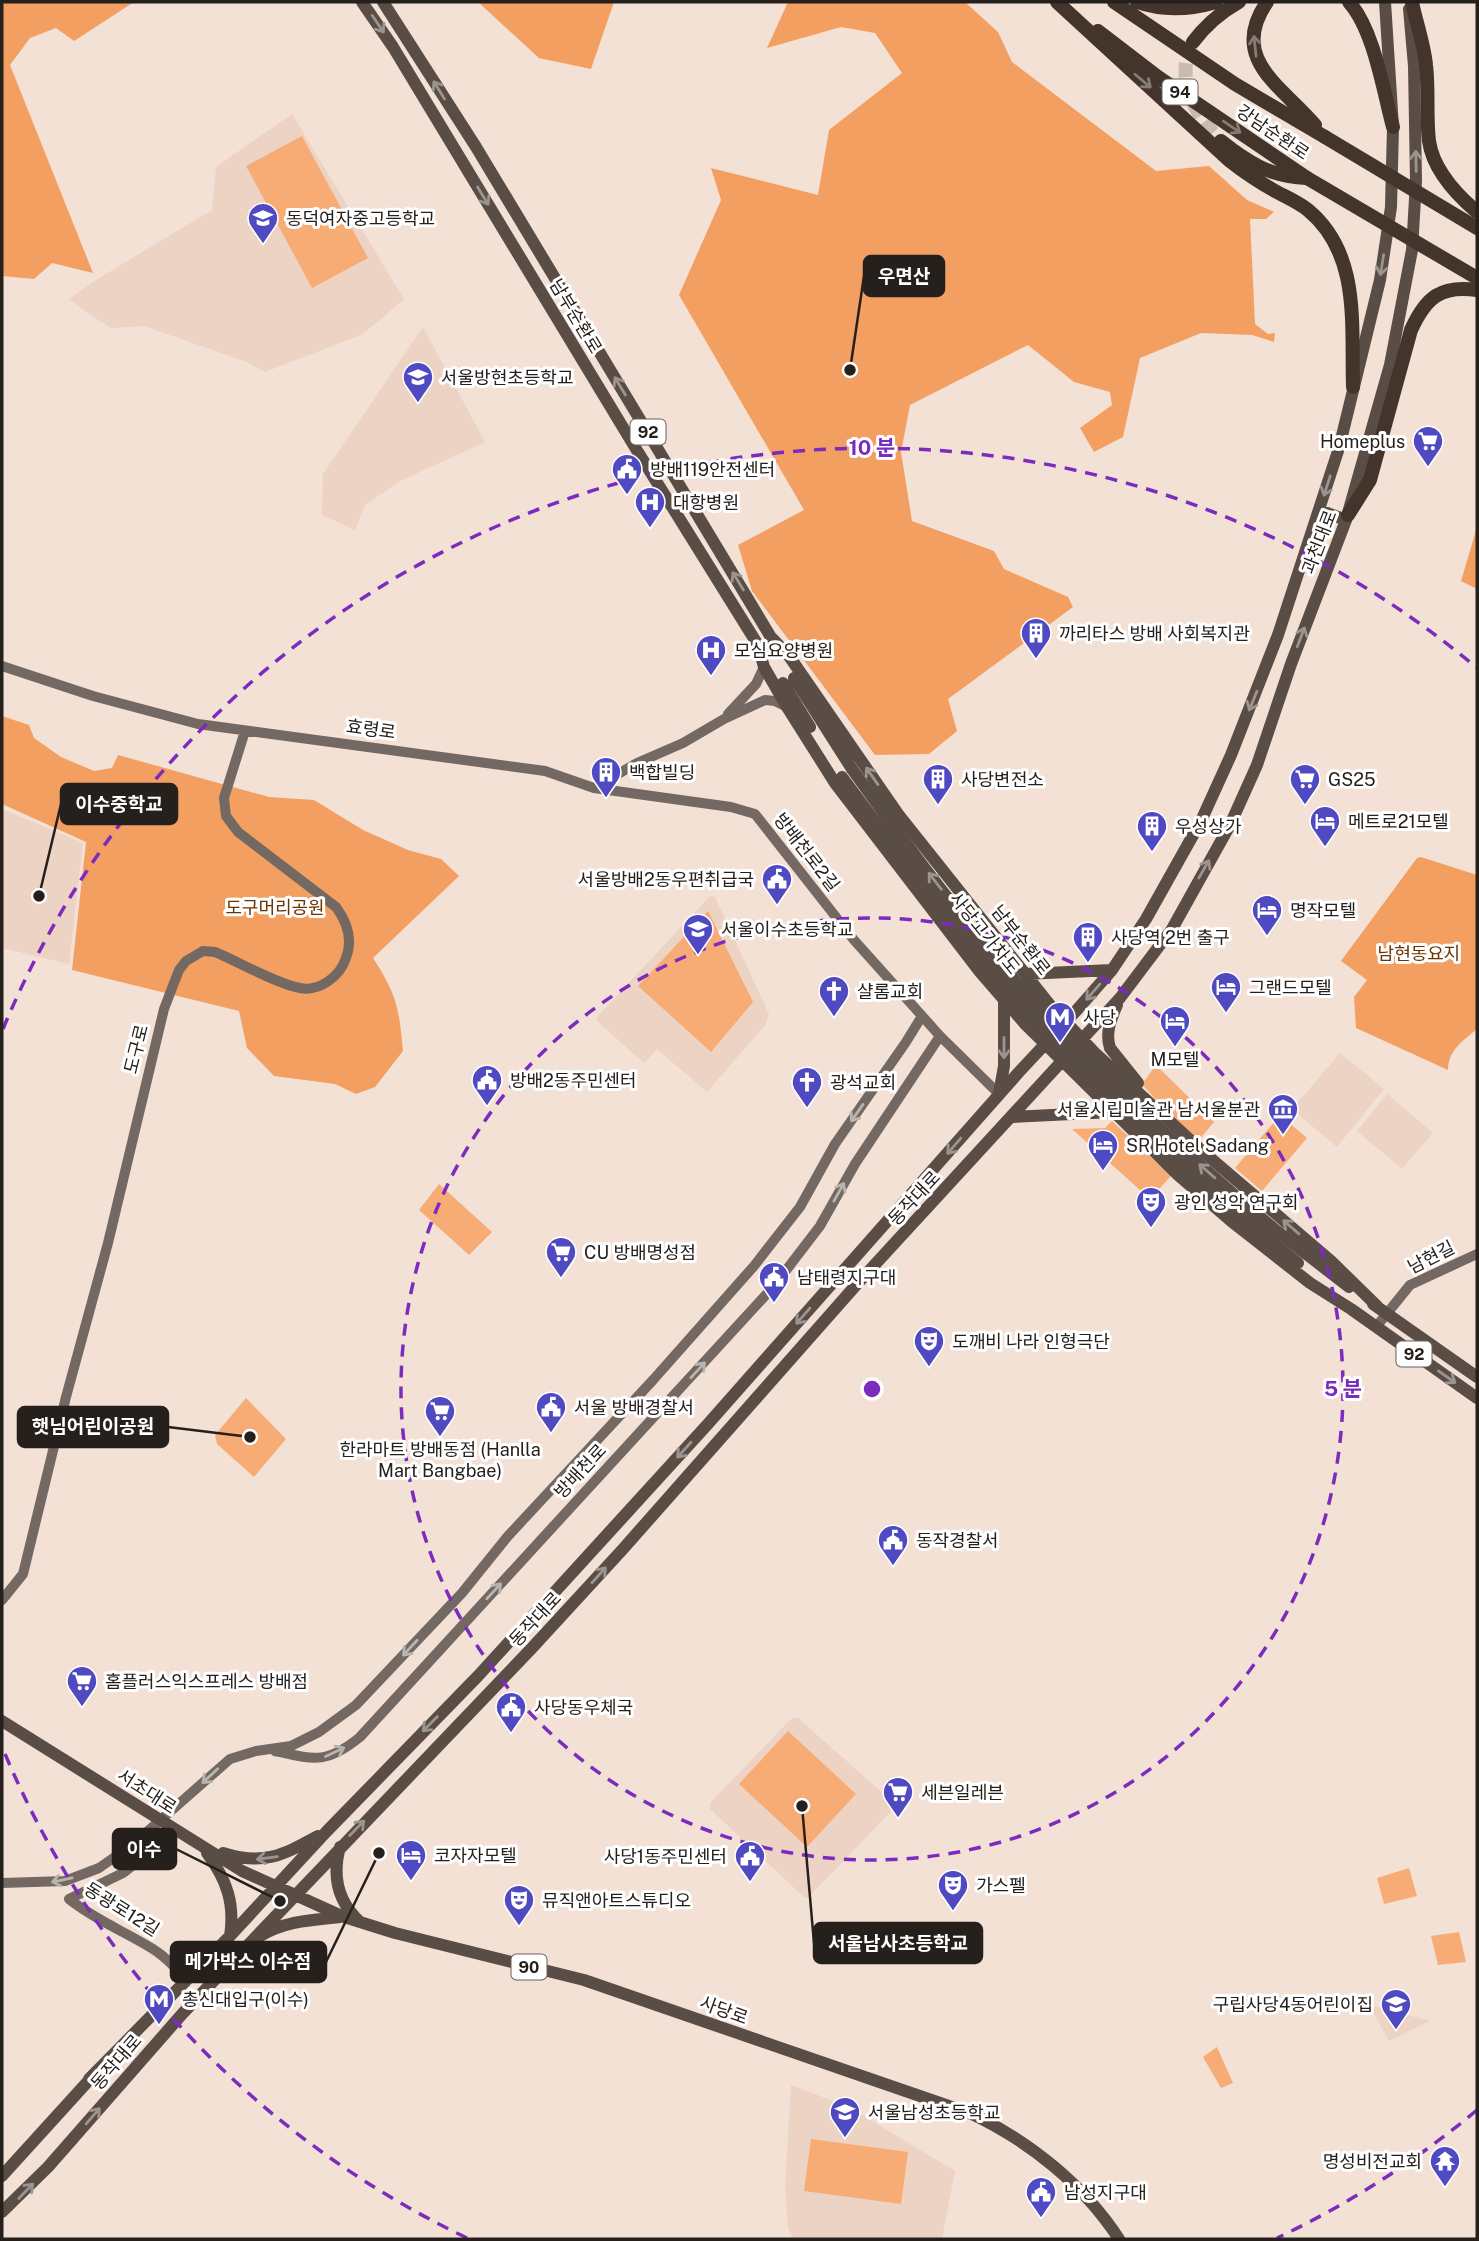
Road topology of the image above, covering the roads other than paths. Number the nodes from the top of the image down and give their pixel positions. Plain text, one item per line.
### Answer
1 (362, 2) edge
2 (383, 2) edge
3 (1057, 2) edge
4 (1114, 2) edge
5 (1137, 2) edge
6 (1216, 2) edge
7 (1239, 2) edge
8 (1267, 2) edge
9 (1349, 2) edge
10 (1385, 2) edge
11 (1410, 2) edge
12 (1193, 42) tunnel mouth
13 (1393, 127) junction
14 (1325, 137) junction
15 (1219, 139) tunnel mouth
16 (476, 147) junction
17 (459, 157) junction
18 (1307, 178) junction
19 (1477, 212) edge
20 (523, 225) junction
21 (1477, 228) edge
22 (507, 236) junction
23 (1477, 278) edge
24 (1477, 290) edge
25 (1353, 387) junction
26 (1319, 510) junction
27 (1347, 518) junction
28 (773, 639) junction
29 (759, 649) junction
30 (2, 666) edge
31 (764, 667) junction
32 (787, 707) junction
33 (724, 719) junction
34 (245, 731) junction
35 (847, 773) junction
36 (594, 788) junction
37 (1112, 970) junction
38 (1025, 974) junction
39 (1042, 996) junction
40 (1120, 998) junction
41 (1004, 1000) junction
42 (922, 1016) junction
43 (1019, 1017) junction
44 (1065, 1022) junction
45 (940, 1036) junction
46 (1081, 1039) junction
47 (1045, 1044) junction
48 (1062, 1061) junction
49 (1019, 1072) junction
50 (1037, 1088) junction
51 (999, 1094) junction
52 (1113, 1112) junction
53 (1013, 1117) junction
54 (1173, 1123) junction
55 (1274, 1236) junction
56 (1477, 1254) edge
57 (1351, 1309) junction
58 (1382, 1310) junction
59 (1376, 1327) junction
60 (1477, 1377) edge
61 (746, 1381) junction
62 (761, 1391) junction
63 (1477, 1398) edge
64 (2, 1600) edge
65 (2, 1721) edge
66 (269, 1750) junction
67 (160, 1820) junction
68 (176, 1831) junction
69 (327, 1831) junction
70 (341, 1845) junction
71 (203, 1847) junction
72 (2, 1883) edge
73 (275, 1887) junction
74 (293, 1895) junction
75 (344, 1917) junction
76 (360, 1923) junction
77 (230, 1936) junction
78 (247, 1943) junction
79 (186, 1979) junction
80 (2, 2176) edge
81 (2, 2212) edge
82 (1119, 2239) edge

1 -> 17 main road, 남부순환로 / 92
16 -> 2 main road, 남부순환로 / 92
3 -> 18 highway, 강남순환로 / 94
3 -> 25 highway
4 - 14 highway, 강남순환로 / 94
5 - 6 highway
7 - 12 highway
14 -> 8 highway
9 - 13 highway
10 - 13 main road, 과천대로
11 - 19 highway
27 -> 11 main road, 과천대로
13 -> 25 main road, 과천대로
14 - 21 highway, 강남순환로 / 94, bridge
15 - 18 highway
16 - 17 street
16 - 20 main road, 남부순환로 / 92
17 -> 22 main road, 남부순환로 / 92
18 - 23 highway, 강남순환로 / 94, bridge
20 - 22 street
28 -> 20 main road, 남부순환로 / 92
22 - 29 main road, 남부순환로 / 92
24 - 27 highway
25 -> 26 main road, 과천대로
26 - 27 main road
26 -> 37 main road, 과천대로
40 -> 27 main road, 과천대로
28 - 35 main road, 남부순환로 / 92
38 -> 28 main road, 남부순환로 / 92
29 - 31 main road, 남부순환로 / 92
29 - 35 main road, 남부순환로 / 92
30 - 34 street, 효령로
31 - 32 main road, 남부순환로 / 92
31 - 33 street
32 - 33 street
32 - 41 main road, 남부순환로 / 92
33 - 36 street
34 - 36 street, 효령로
34 - 64 street, 도구로
35 - 55 main road, 사당고가차도 / 92, bridge
36 - 42 street, 방배천로2길
37 - 38 main road
37 -> 44 main road, 과천대로
38 - 39 main road, 남부순환로 / 92
39 - 43 main road
39 - 44 main road, 남부순환로 / 92
40 - 46 main road, 과천대로
40 - 54 main road
41 - 43 main road, 남부순환로 / 92
41 -> 51 main road
42 - 45 street, 방배천로2길
42 -> 66 street, 방배천로
43 - 47 main road, 남부순환로 / 92
44 - 46 main road, 남부순환로 / 92
44 - 47 main road, 동작대로
45 - 51 street, 방배천로2길
66 -> 45 street, 방배천로
46 - 48 main road, 동작대로
46 - 54 main road, 남부순환로 / 92
47 - 48 main road, 남부순환로 / 92
47 - 49 main road, 동작대로
48 - 50 main road, 동작대로
48 - 52 main road, 남부순환로 / 92
49 - 50 main road
49 - 51 main road, 동작대로
50 - 53 main road, 동작대로
51 -> 61 main road, 동작대로
52 - 53 main road
52 - 57 main road, 남부순환로 / 92
53 - 62 main road, 동작대로
58 -> 54 main road, 남부순환로 / 92
55 - 57 main road, 남부순환로 / 92
55 - 58 main road, 남부순환로 / 92
56 - 58 street, 남현길
57 - 59 main road, 남부순환로 / 92
58 - 59 street, 남현길
58 - 60 main road, 남부순환로 / 92
59 -> 63 main road, 남부순환로 / 92
61 - 62 street
61 -> 69 main road, 동작대로
70 -> 62 main road, 동작대로
65 - 67 main road, 서초대로 / 90
66 -> 67 street, 방배천로
67 - 68 main road, 서초대로 / 90
67 -> 72 street, 방배천로
68 - 71 main road, 서초대로 / 90
68 - 79 street, 동광로12길
69 -> 71 main road
69 - 73 main road, 동작대로
70 - 74 main road, 동작대로
70 - 76 main road
71 - 73 main road, 서초대로 / 90
71 - 77 main road
73 - 74 main road, 사당로 / 90
73 - 77 main road, 동작대로
74 - 75 main road, 사당로 / 90
74 - 78 main road, 동작대로
75 - 76 main road, 사당로 / 90
75 - 78 main road
76 - 82 main road, 사당로 / 90
77 - 79 main road, 동작대로
81 -> 78 main road, 동작대로
79 - 80 main road, 동작대로

